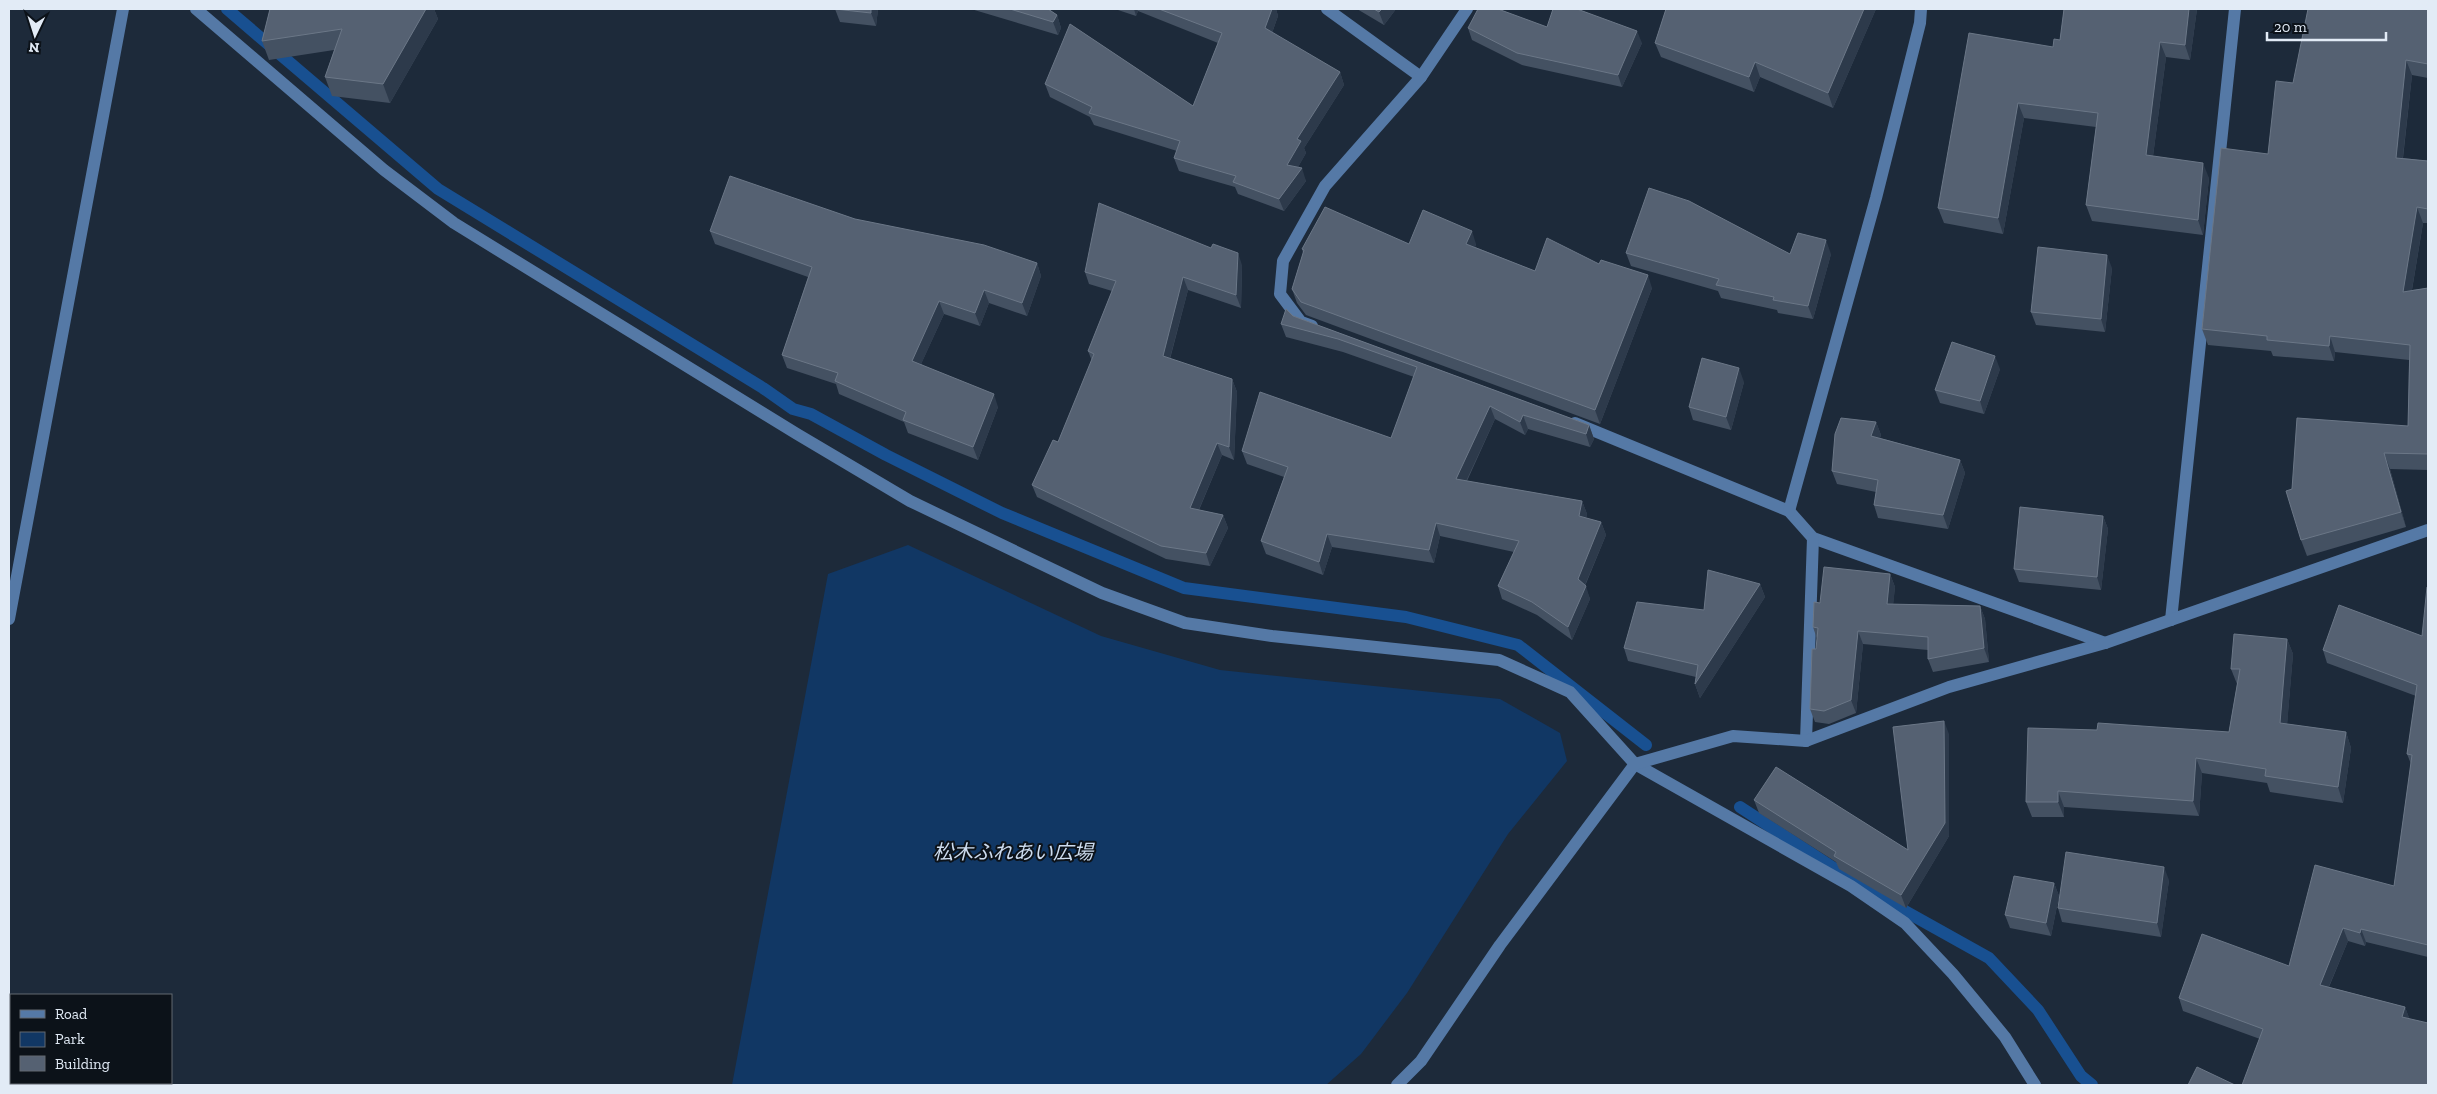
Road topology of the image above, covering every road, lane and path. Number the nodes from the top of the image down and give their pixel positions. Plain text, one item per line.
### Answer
1 (123, 9) edge
2 (196, 9) edge
3 (1327, 9) edge
4 (1467, 9) edge
5 (1921, 9) edge
6 (2235, 9) edge
7 (1421, 77) junction
8 (1328, 332) edge
9 (1567, 420) edge
10 (1789, 511) junction
11 (2428, 530) edge
12 (1813, 538) junction
13 (9, 619) edge
14 (2171, 620) junction
15 (2105, 643) junction
16 (1806, 741) junction
17 (1636, 764) junction
18 (1397, 1085) edge
19 (2035, 1085) edge

1 - 13 street
2 - 17 street
3 - 7 street
4 - 7 street
5 - 10 street
6 - 14 street
7 - 8 street
9 - 10 street
10 - 12 street
11 - 14 street
12 - 15 street
12 - 16 street
14 - 15 street
15 - 16 street
16 - 17 street
17 - 18 street
17 - 19 street

